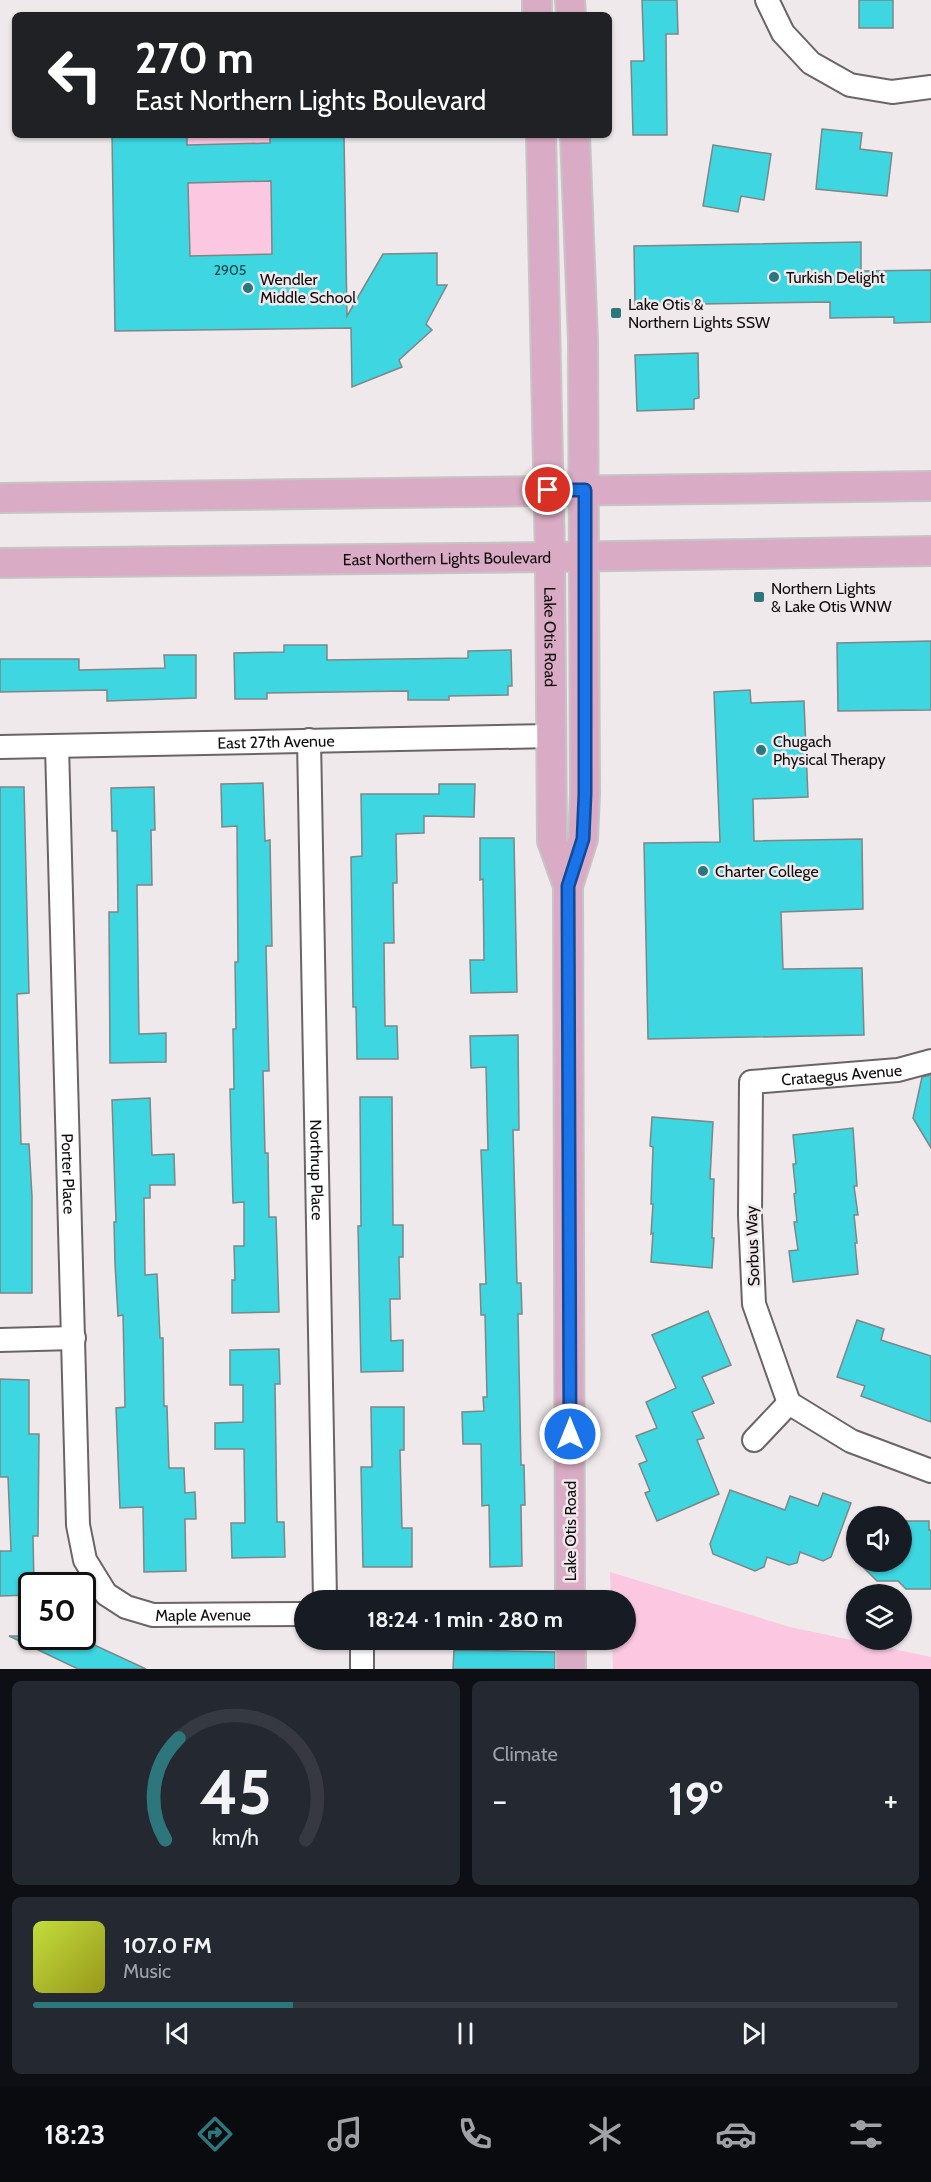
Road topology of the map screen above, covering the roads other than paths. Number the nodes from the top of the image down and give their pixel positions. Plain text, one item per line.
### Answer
1 (767, 0) edge
2 (931, 87) edge
3 (541, 138) edge
4 (575, 138) edge
5 (931, 486) edge
6 (548, 490) junction
7 (585, 490) junction
8 (0, 498) edge
9 (931, 551) edge
10 (550, 557) junction
11 (585, 557) junction
12 (0, 562) edge
13 (552, 736) junction
14 (309, 740) junction
15 (57, 746) junction
16 (0, 747) edge
17 (568, 886) junction
18 (931, 1061) edge
19 (751, 1082) joint
20 (74, 1338) junction
21 (0, 1340) edge
22 (789, 1403) junction
23 (754, 1440) dead end
24 (931, 1471) edge
25 (325, 1590) edge
26 (570, 1590) edge
27 (106, 1594) joint
28 (294, 1614) edge
29 (362, 1650) edge
30 (571, 1650) edge
31 (362, 1669) edge
32 (571, 1669) edge

1 - 2 street
3 - 6 main road, Lake Otis Road
4 - 7 main road, Lake Otis Road
5 - 7 main road
6 - 7 main road
6 - 8 main road
6 - 10 main road, Lake Otis Road
7 - 11 main road, Lake Otis Road
9 - 11 main road, East Northern Lights Boulevard
10 - 11 main road, East Northern Lights Boulevard
10 - 12 main road, East Northern Lights Boulevard
10 - 13 main road, Lake Otis Road
11 - 17 main road, Lake Otis Road
13 - 14 street, East 27th Avenue
13 - 17 main road, Lake Otis Road
14 - 15 street, East 27th Avenue
14 - 25 street, Northrup Place
15 - 16 street, East 27th Avenue
15 - 20 street, Porter Place
17 - 26 main road, Lake Otis Road
18 - 19 street, Crataegus Avenue
19 - 22 street, Sorbus Way
20 - 21 street
20 - 27 street, Porter Place
22 - 23 street
22 - 24 street
27 - 28 street, Maple Avenue
29 - 31 street
30 - 32 main road

